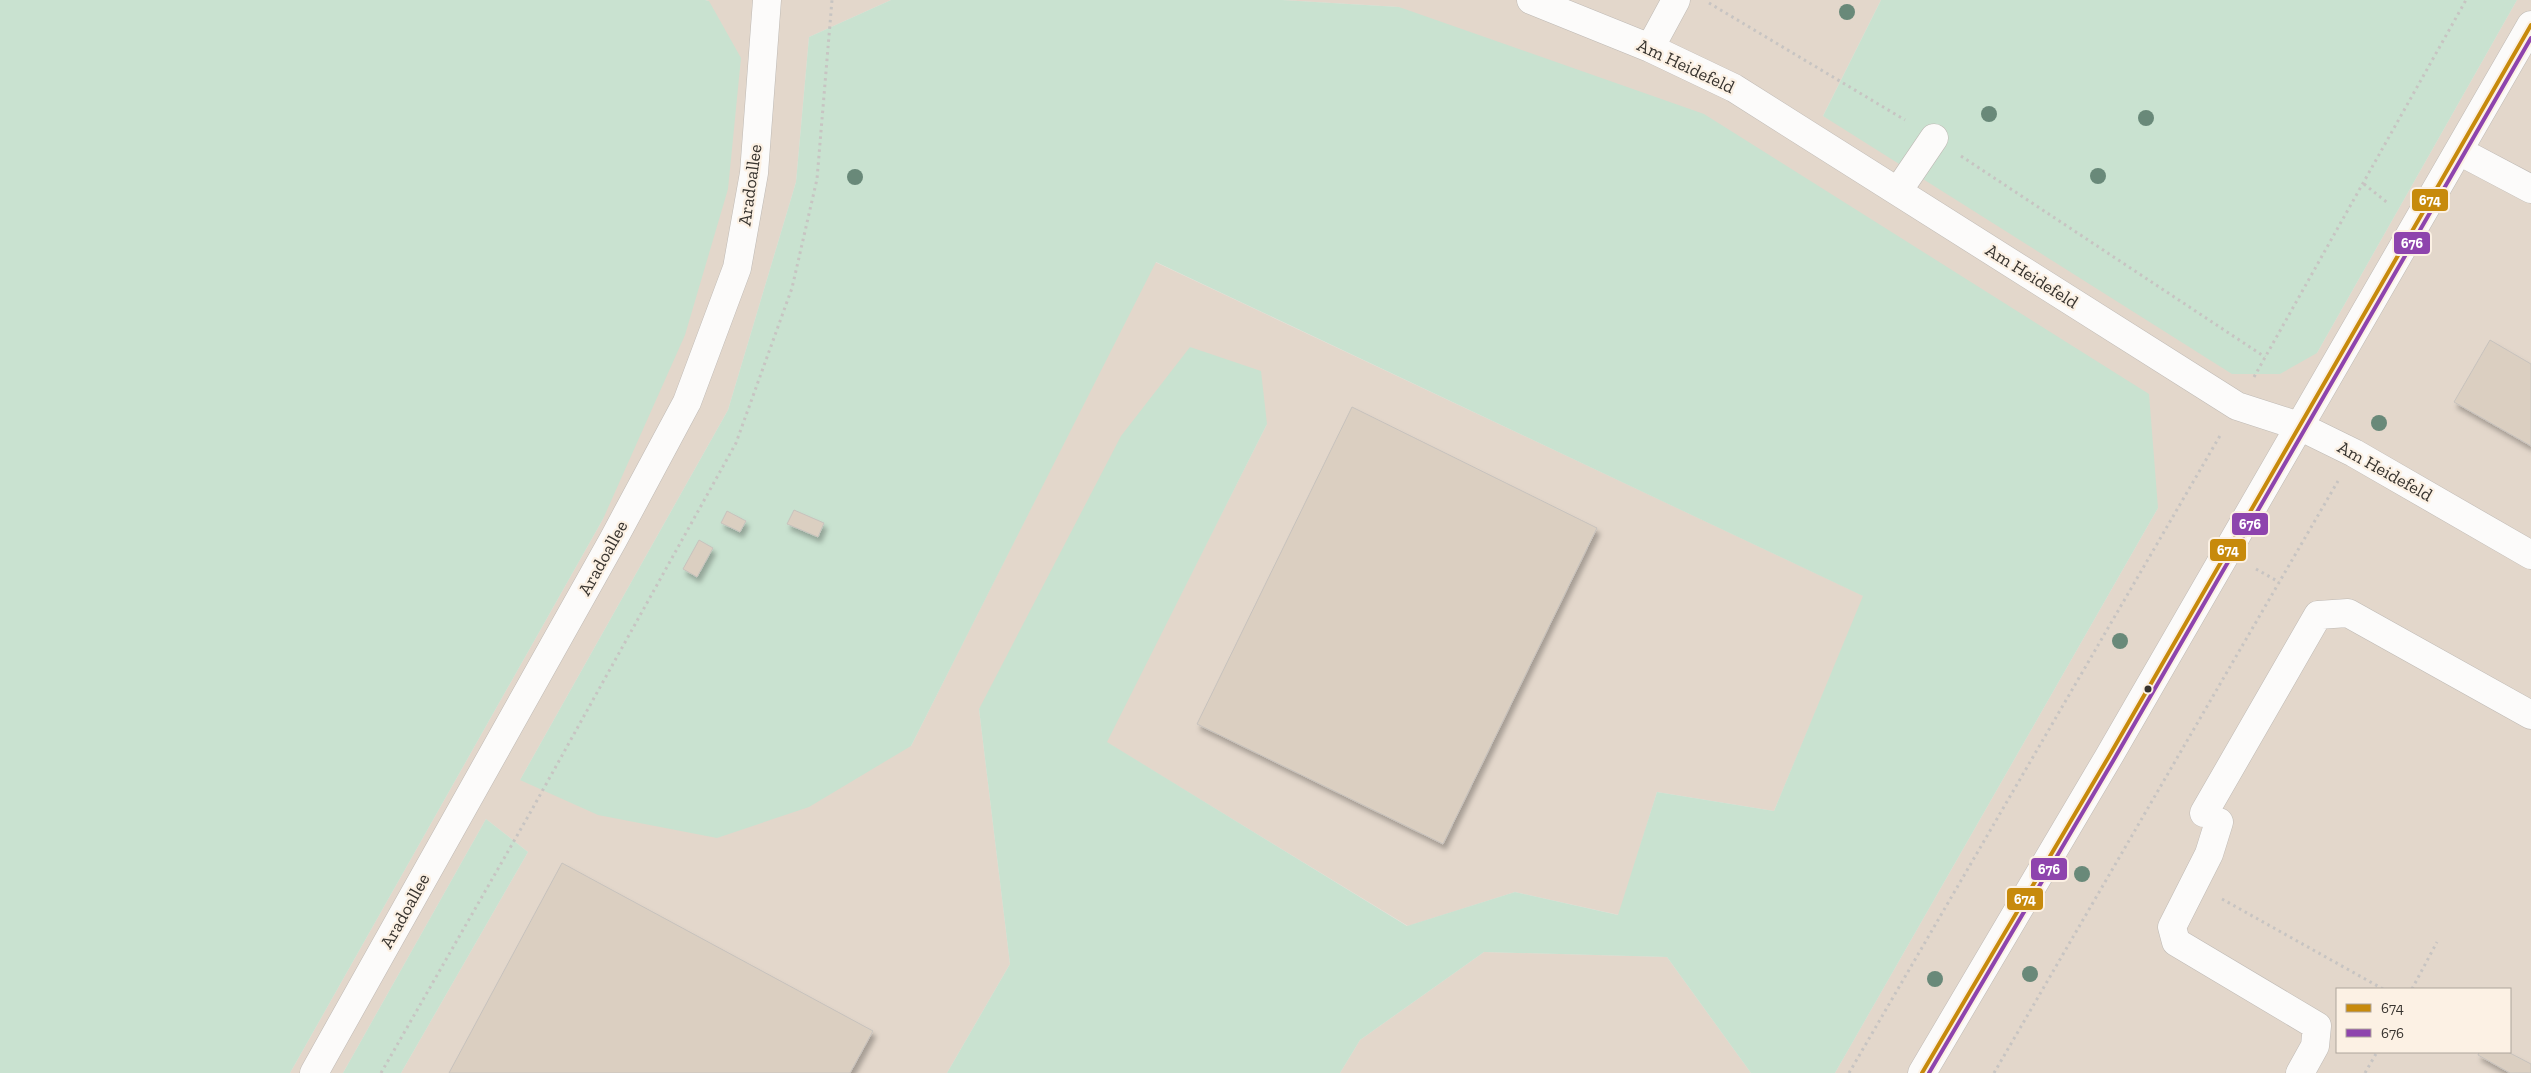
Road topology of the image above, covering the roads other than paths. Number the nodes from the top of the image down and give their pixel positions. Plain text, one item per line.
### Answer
1 (767, 0) edge
2 (1531, 0) edge
3 (1676, 0) edge
4 (2531, 24) edge
5 (1650, 48) junction
6 (1934, 138) road end
7 (2459, 151) junction
8 (2531, 189) edge
9 (1898, 192) junction
10 (2300, 426) junction
11 (2531, 555) edge
12 (2531, 715) edge
13 (314, 1073) edge
14 (1922, 1073) edge
15 (2300, 1073) edge

1 - 13 street, Aradoallee
2 - 5 street, Am Heidefeld
3 - 5 street
4 - 7 street
5 - 9 street, Am Heidefeld
6 - 9 street
7 - 8 street
7 - 10 street
9 - 10 street, Am Heidefeld
10 - 11 street, Am Heidefeld
10 - 14 street
12 - 15 street

